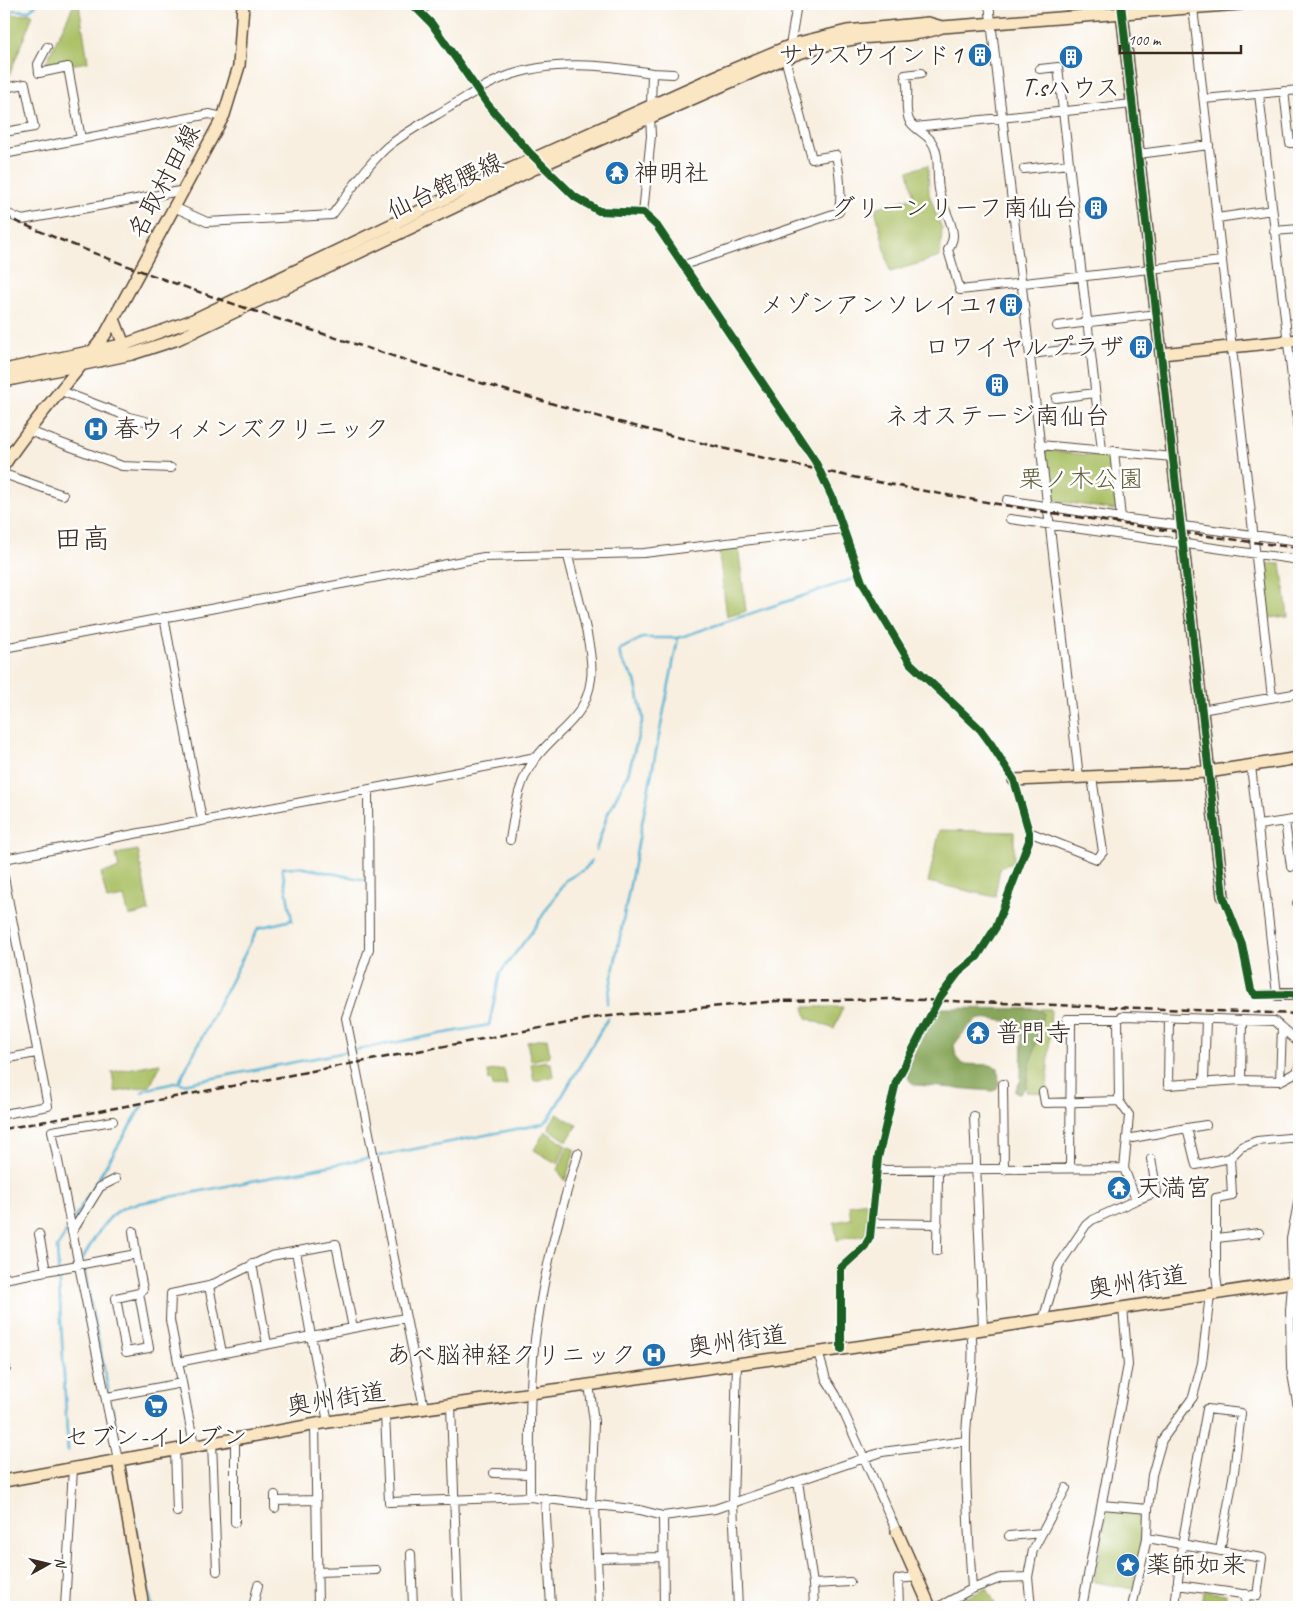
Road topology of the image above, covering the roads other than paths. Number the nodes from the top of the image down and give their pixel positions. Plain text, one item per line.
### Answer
1 (5, 4) edge
2 (243, 4) edge
3 (412, 4) edge
4 (429, 4) edge
5 (797, 4) edge
6 (989, 4) edge
7 (1240, 4) edge
8 (1121, 8) edge
9 (1192, 8) junction
10 (4, 10) edge
11 (420, 12) junction
12 (991, 23) junction
13 (942, 27) junction
14 (790, 46) junction
15 (47, 47) dead end
16 (785, 58) junction
17 (1040, 68) dead end
18 (652, 73) junction
19 (921, 73) dead end
20 (673, 74) dead end
21 (4, 88) edge
22 (1299, 90) edge
23 (478, 91) junction
24 (1284, 91) junction
25 (1259, 94) junction
26 (1204, 99) junction
27 (1132, 104) junction
28 (650, 111) junction
29 (1064, 111) junction
30 (1002, 116) junction
31 (223, 117) junction
32 (916, 127) junction
33 (4, 132) edge
34 (81, 139) junction
35 (1299, 143) edge
36 (1209, 145) junction
37 (4, 154) edge
38 (1138, 154) junction
39 (538, 161) junction
40 (1069, 164) junction
41 (1024, 169) dead end
42 (186, 190) junction
43 (176, 208) junction
44 (1272, 210) junction
45 (4, 212) edge
46 (643, 213) junction
47 (1217, 218) junction
48 (1299, 229) edge
49 (1274, 231) junction
50 (1222, 261) junction
51 (684, 266) junction
52 (1151, 269) junction
53 (1082, 277) junction
54 (1021, 283) junction
55 (1156, 314) junction
56 (114, 319) junction
57 (1087, 322) junction
58 (1056, 326) dead end
59 (1299, 340) edge
60 (1287, 342) junction
61 (124, 345) junction
62 (1090, 347) junction
63 (1231, 347) junction
64 (92, 352) junction
65 (1030, 354) junction
66 (1161, 354) junction
67 (84, 364) junction
68 (4, 370) edge
69 (4, 381) edge
70 (61, 391) junction
71 (1095, 393) junction
72 (1056, 398) dead end
73 (157, 424) dead end
74 (29, 431) junction
75 (1299, 438) edge
76 (1040, 445) junction
77 (1102, 450) junction
78 (1114, 451) junction
79 (1173, 457) junction
80 (4, 465) edge
81 (171, 468) dead end
82 (4, 474) edge
83 (63, 495) dead end
84 (1008, 500) dead end
85 (1047, 506) junction
86 (1121, 518) junction
87 (1010, 519) dead end
88 (1050, 525) junction
89 (1181, 526) junction
90 (842, 529) junction
91 (1253, 536) junction
92 (1299, 541) edge
93 (1183, 545) junction
94 (1255, 554) junction
95 (568, 556) junction
96 (1299, 560) edge
97 (164, 617) junction
98 (4, 648) edge
99 (1299, 693) edge
100 (1272, 698) junction
101 (1201, 710) junction
102 (536, 757) junction
103 (1299, 758) edge
104 (1251, 766) junction
105 (1208, 772) junction
106 (1079, 777) junction
107 (1092, 777) junction
108 (1014, 780) junction
109 (368, 790) junction
110 (1299, 819) edge
111 (202, 820) junction
112 (1285, 821) junction
113 (1259, 826) junction
114 (1029, 832) junction
115 (510, 840) dead end
116 (4, 859) edge
117 (1291, 867) dead end
118 (4, 877) edge
119 (1223, 896) joint
120 (7, 908) edge
121 (1277, 994) junction
122 (1299, 994) edge
123 (1169, 1018) junction
124 (1118, 1019) junction
125 (1206, 1019) junction
126 (1242, 1020) junction
127 (1282, 1028) junction
128 (1299, 1044) edge
129 (36, 1053) junction
130 (4, 1059) edge
131 (1299, 1066) edge
132 (1241, 1080) junction
133 (1280, 1080) junction
134 (1204, 1082) junction
135 (1003, 1084) dead end
136 (1043, 1092) dead end
137 (1119, 1101) junction
138 (1070, 1102) junction
139 (4, 1114) edge
140 (974, 1116) dead end
141 (113, 1121) dead end
142 (1206, 1124) dead end
143 (1187, 1128) junction
144 (1299, 1137) edge
145 (1127, 1139) junction
146 (578, 1153) dead end
147 (1230, 1158) junction
148 (1151, 1159) dead end
149 (1070, 1168) junction
150 (1124, 1168) junction
151 (876, 1170) junction
152 (1004, 1170) junction
153 (938, 1171) junction
154 (975, 1171) junction
155 (116, 1179) dead end
156 (1299, 1198) edge
157 (1136, 1200) junction
158 (872, 1224) junction
159 (938, 1224) junction
160 (71, 1227) junction
161 (133, 1231) dead end
162 (1258, 1233) dead end
163 (39, 1234) dead end
164 (1216, 1238) junction
165 (296, 1251) junction
166 (937, 1251) dead end
167 (136, 1254) junction
168 (79, 1264) junction
169 (252, 1264) junction
170 (46, 1271) junction
171 (4, 1279) edge
172 (1296, 1281) edge
173 (209, 1286) junction
174 (139, 1293) junction
175 (1214, 1293) junction
176 (1123, 1307) junction
177 (405, 1318) junction
178 (1043, 1320) junction
179 (353, 1328) junction
180 (977, 1330) junction
181 (311, 1336) junction
182 (267, 1344) junction
183 (841, 1349) junction
184 (818, 1352) junction
185 (222, 1353) junction
186 (4, 1358) edge
187 (178, 1362) junction
188 (736, 1363) junction
189 (4, 1369) edge
190 (182, 1383) junction
191 (589, 1384) junction
192 (530, 1394) junction
193 (107, 1397) junction
194 (451, 1405) junction
195 (424, 1408) junction
196 (1299, 1413) edge
197 (385, 1414) junction
198 (328, 1422) junction
199 (315, 1424) junction
200 (235, 1438) junction
201 (966, 1440) junction
202 (212, 1442) junction
203 (194, 1445) junction
204 (174, 1449) junction
205 (864, 1458) junction
206 (118, 1460) junction
207 (73, 1468) junction
208 (494, 1474) dead end
209 (530, 1474) junction
210 (4, 1481) edge
211 (798, 1481) junction
212 (1066, 1488) dead end
213 (530, 1497) junction
214 (546, 1498) junction
215 (454, 1499) junction
216 (315, 1500) junction
217 (275, 1502) dead end
218 (733, 1503) junction
219 (593, 1505) junction
220 (1102, 1505) junction
221 (1148, 1509) junction
222 (177, 1512) dead end
223 (662, 1516) junction
224 (235, 1522) dead end
225 (897, 1532) joint
226 (1042, 1533) junction
227 (1009, 1536) dead end
228 (1147, 1538) junction
229 (1182, 1545) junction
230 (1220, 1551) junction
231 (410, 1554) dead end
232 (663, 1557) junction
233 (598, 1558) junction
234 (217, 1570) dead end
235 (376, 1570) dead end
236 (317, 1572) junction
237 (917, 1577) junction
238 (1028, 1577) junction
239 (850, 1582) dead end
240 (813, 1584) junction
241 (258, 1585) dead end
242 (1177, 1585) junction
243 (972, 1589) junction
244 (1246, 1594) junction
245 (65, 1607) edge
246 (143, 1607) edge
247 (253, 1607) edge
248 (318, 1607) edge
249 (413, 1607) edge
250 (458, 1607) edge
251 (551, 1607) edge
252 (599, 1607) edge
253 (664, 1607) edge
254 (738, 1607) edge
255 (814, 1607) edge
256 (899, 1607) edge
257 (930, 1607) edge
258 (938, 1607) edge
259 (1031, 1607) edge
260 (1082, 1607) edge
261 (1132, 1607) edge
262 (1174, 1607) edge
263 (1245, 1607) edge

1 - 10 street
2 - 31 main road, 名取村田線
3 - 11 street
4 - 11 street
5 - 14 street
6 - 12 street
7 - 9 main road, 仙台館腰線
8 - 9 main road, 仙台館腰線
8 - 12 main road, 仙台館腰線
8 - 27 main road
9 - 26 street
11 - 23 street
12 - 13 main road, 仙台館腰線
12 - 30 street
13 - 14 main road, 仙台館腰線
13 - 16 main road, 仙台館腰線
14 - 28 main road, 仙台館腰線
15 - 34 street
16 - 28 main road, 仙台館腰線
16 - 51 street
17 - 29 street
18 - 20 street
18 - 23 street
18 - 28 street
19 - 32 street
21 - 33 street
22 - 24 street
23 - 39 street
23 - 43 street
24 - 25 street
24 - 35 street
25 - 26 street
25 - 44 street
26 - 36 street
27 - 29 street
27 - 38 main road
28 - 39 main road, 仙台館腰線
28 - 46 street
29 - 30 street
29 - 40 street
30 - 32 street
30 - 54 street
31 - 34 street
31 - 42 main road, 名取村田線
32 - 54 street
34 - 37 street
36 - 38 street
36 - 47 street
38 - 52 main road
39 - 46 street
39 - 61 main road, 仙台館腰線
39 - 67 main road, 仙台館腰線
40 - 41 street
40 - 53 street
42 - 43 main road, 名取村田線
42 - 45 street
43 - 56 main road, 名取村田線
44 - 47 street
44 - 49 street
46 - 51 street
47 - 50 street
48 - 49 street
49 - 60 street
50 - 52 street
50 - 63 street
51 - 90 street
52 - 53 street
52 - 55 main road
53 - 54 street
53 - 57 street
54 - 65 street
55 - 57 street
55 - 66 main road
56 - 61 main road
56 - 64 main road, 名取村田線
57 - 58 street
57 - 62 street
59 - 60 main road
60 - 63 main road
60 - 75 street
61 - 64 main road, 仙台館腰線
62 - 65 street
62 - 71 street
63 - 66 main road
63 - 91 street
64 - 67 main road, 名取村田線
64 - 68 main road, 仙台館腰線
65 - 76 street
66 - 79 main road
67 - 69 main road, 仙台館腰線
67 - 70 main road, 名取村田線
70 - 73 street
70 - 74 main road, 名取村田線
71 - 72 street
71 - 77 street
74 - 80 main road, 名取村田線
74 - 81 street
76 - 77 street
76 - 85 street
77 - 78 street
78 - 79 street
78 - 86 street
79 - 89 main road
82 - 83 street
84 - 85 street
85 - 86 street
85 - 88 street
86 - 89 street
87 - 88 street
88 - 93 street
88 - 106 street
89 - 91 street
89 - 93 main road
90 - 95 street
90 - 108 street
91 - 92 street
91 - 94 street
93 - 94 street
93 - 101 main road
94 - 96 street
94 - 100 street
95 - 97 street
95 - 102 street
97 - 98 street
97 - 111 street
99 - 100 street
100 - 101 street
101 - 105 main road
102 - 109 street
102 - 115 street
103 - 104 main road
104 - 105 main road
104 - 113 street
105 - 107 main road
105 - 119 main road
106 - 107 main road
106 - 108 main road
107 - 114 street
108 - 114 street
109 - 111 street
109 - 177 street
110 - 112 street
111 - 116 street
112 - 113 street
112 - 117 street
113 - 121 street
114 - 151 street
118 - 120 street
119 - 121 street
120 - 129 street
121 - 122 main road
123 - 124 street
123 - 125 street
123 - 134 street
124 - 137 street
124 - 138 street
125 - 126 street
125 - 134 street
126 - 127 street
126 - 132 street
127 - 128 street
127 - 133 street
129 - 130 street
129 - 139 street
131 - 133 street
132 - 133 street
132 - 134 street
135 - 152 street
136 - 138 street
137 - 138 street
137 - 145 street
138 - 149 street
140 - 154 street
141 - 160 street
142 - 143 street
143 - 145 street
143 - 147 street
144 - 147 street
145 - 150 street
146 - 192 street
147 - 164 street
148 - 157 street
149 - 150 street
149 - 152 street
150 - 157 street
151 - 153 street
151 - 158 street
152 - 154 street
153 - 154 street
153 - 159 street
154 - 180 street
155 - 160 street
156 - 172 street
157 - 178 street
158 - 159 street
158 - 183 street
159 - 166 street
160 - 168 street
161 - 167 street
162 - 164 street
163 - 170 street
164 - 175 street
165 - 169 street
165 - 179 street
165 - 181 street
167 - 168 street
167 - 174 street
168 - 170 street
168 - 193 street
169 - 173 street
169 - 182 street
170 - 171 street
172 - 175 main road, 奥州街道
172 - 196 street
173 - 185 street
173 - 187 street
174 - 174 street
175 - 176 main road, 奥州街道
175 - 221 street
176 - 178 main road, 奥州街道
176 - 220 street
177 - 179 street
177 - 195 street
178 - 180 main road, 奥州街道
179 - 181 street
180 - 183 main road, 奥州街道
180 - 201 street
181 - 182 street
181 - 198 street
182 - 185 street
183 - 184 main road, 奥州街道
184 - 188 main road, 奥州街道
184 - 205 street
185 - 187 street
186 - 189 street
187 - 190 street
188 - 191 main road, 奥州街道
188 - 218 street
190 - 193 street
190 - 203 street
191 - 192 main road, 奥州街道
191 - 219 street
192 - 194 main road, 奥州街道
192 - 209 street
193 - 206 street
194 - 195 main road, 奥州街道
194 - 215 street
195 - 197 main road, 奥州街道
197 - 198 main road, 奥州街道
197 - 215 street
198 - 199 main road, 奥州街道
199 - 200 main road, 奥州街道
199 - 216 street
200 - 202 main road, 奥州街道
200 - 224 street
201 - 205 street
201 - 243 street
202 - 203 main road, 奥州街道
202 - 234 street
203 - 204 main road, 奥州街道
204 - 206 main road, 奥州街道
204 - 222 street
205 - 211 street
205 - 225 street
206 - 207 main road, 奥州街道
206 - 246 main road
207 - 210 main road, 奥州街道
207 - 245 street
208 - 209 street
209 - 213 street
211 - 218 street
211 - 240 street
212 - 226 street
213 - 214 street
213 - 215 street
214 - 219 street
214 - 251 street
215 - 250 street
216 - 217 street
216 - 236 street
218 - 223 street
218 - 254 street
219 - 223 street
219 - 233 street
220 - 221 street
220 - 260 street
221 - 228 street
223 - 232 street
225 - 237 main road
226 - 227 street
226 - 238 street
228 - 229 street
228 - 261 street
229 - 230 street
229 - 230 street
229 - 242 street
230 - 244 street
231 - 249 street
232 - 233 street
232 - 253 street
233 - 252 street
235 - 236 street
236 - 248 street
237 - 256 street
237 - 257 main road
238 - 243 street
238 - 259 street
239 - 240 street
240 - 255 street
241 - 247 street
242 - 244 street
242 - 262 street
243 - 258 street
244 - 263 street

